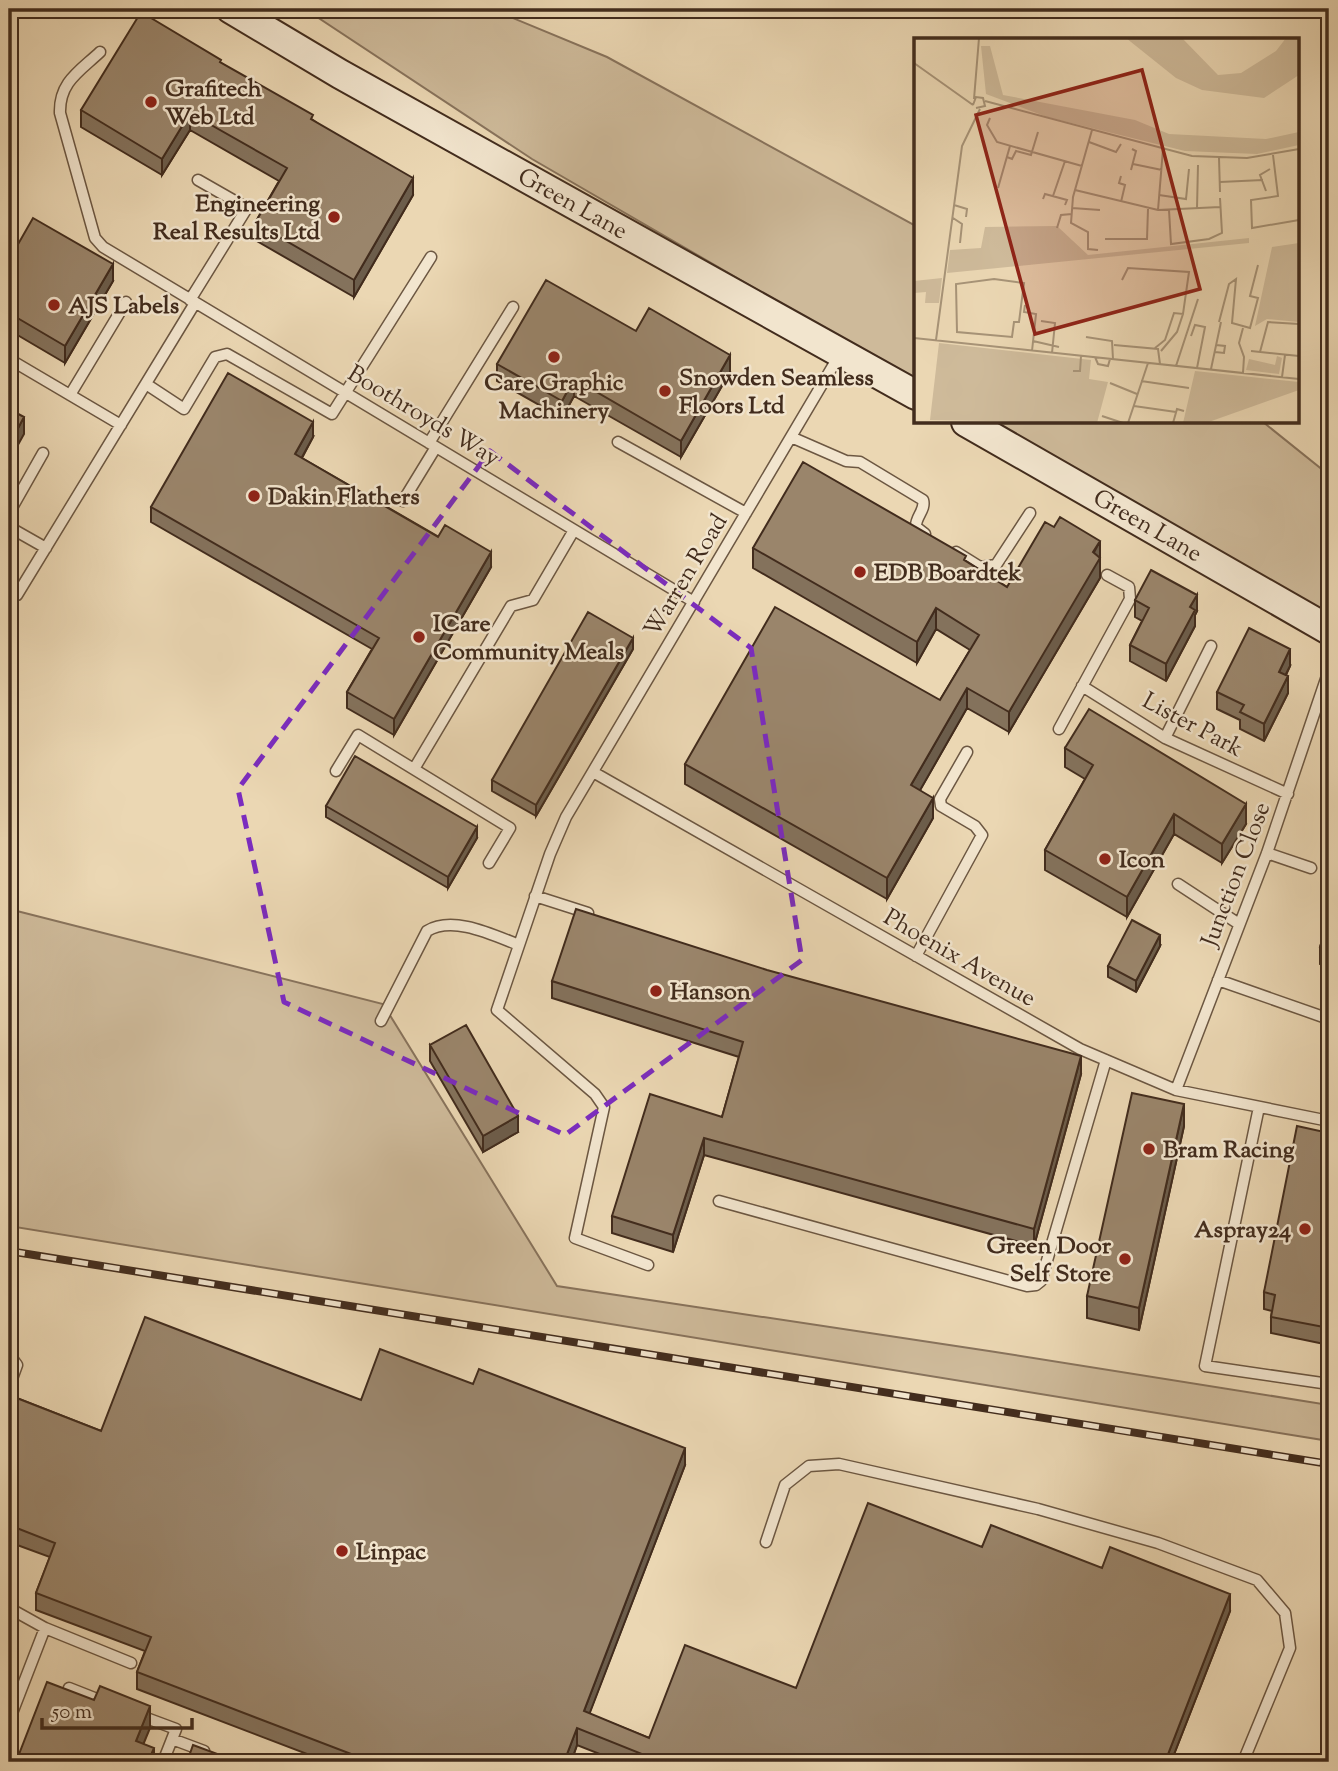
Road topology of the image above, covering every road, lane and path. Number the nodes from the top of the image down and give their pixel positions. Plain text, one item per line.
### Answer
1 (231, 9) edge
2 (100, 52) dead end
3 (198, 180) dead end
4 (431, 257) dead end
5 (126, 302) dead end
6 (193, 302) junction
7 (513, 307) dead end
8 (840, 354) junction
9 (9, 359) edge
10 (146, 384) junction
11 (347, 394) junction
12 (914, 394) edge
13 (70, 396) junction
14 (969, 424) edge
15 (121, 425) junction
16 (791, 437) junction
17 (618, 442) dead end
18 (432, 445) junction
19 (43, 453) dead end
20 (403, 501) dead end
21 (9, 513) edge
22 (746, 513) junction
23 (1030, 513) dead end
24 (9, 527) edge
25 (574, 530) junction
26 (930, 537) edge
27 (46, 548) junction
28 (950, 549) edge
29 (1107, 575) dead end
30 (17, 595) dead end
31 (694, 602) junction
32 (1329, 630) edge
33 (1211, 646) dead end
34 (1329, 670) edge
35 (1082, 686) junction
36 (1059, 729) dead end
37 (1166, 738) junction
38 (967, 752) dead end
39 (414, 769) junction
40 (336, 771) dead end
41 (593, 772) junction
42 (1287, 794) junction
43 (1267, 853) junction
44 (489, 863) dead end
45 (1311, 868) dead end
46 (1178, 884) dead end
47 (535, 896) junction
48 (595, 916) edge
49 (1239, 924) junction
50 (519, 944) junction
51 (916, 956) junction
52 (1218, 980) junction
53 (1329, 1018) edge
54 (381, 1021) dead end
55 (1106, 1060) junction
56 (1176, 1090) junction
57 (1259, 1107) junction
58 (1329, 1121) edge
59 (719, 1201) dead end
60 (648, 1265) dead end
61 (9, 1354) edge
62 (1329, 1384) edge
63 (9, 1387) edge
64 (766, 1542) dead end
65 (9, 1609) edge
66 (45, 1628) junction
67 (131, 1663) dead end
68 (69, 1688) edge
69 (116, 1706) edge
70 (128, 1711) edge
71 (9, 1721) edge
72 (172, 1739) junction
73 (211, 1753) edge
74 (163, 1762) edge
75 (1243, 1762) edge

1 - 8 street, Green Lane
2 - 6 lane, Boothroyds Way
3 - 6 lane
4 - 11 lane
5 - 13 lane
6 - 10 lane
6 - 11 lane, Boothroyds Way
7 - 18 lane
8 - 12 street, Green Lane
8 - 16 lane, Warren Road
9 - 13 lane
10 - 11 lane
10 - 15 lane
11 - 18 lane, Boothroyds Way
13 - 15 lane
14 - 32 street, Green Lane
15 - 27 lane
16 - 22 lane, Warren Road
16 - 26 lane
17 - 22 lane
18 - 20 lane
18 - 25 lane, Boothroyds Way
19 - 21 lane
22 - 31 lane, Warren Road
23 - 28 lane
24 - 27 lane
25 - 31 lane, Boothroyds Way
25 - 39 lane
27 - 30 lane
29 - 35 lane
31 - 41 lane, Warren Road
33 - 37 lane
34 - 42 lane, Junction Close
35 - 36 lane
35 - 37 lane, Lister Park
37 - 42 lane, Lister Park
38 - 51 lane
39 - 40 lane
39 - 44 lane
41 - 47 lane, Warren Road
41 - 51 lane, Phoenix Avenue
42 - 43 lane, Junction Close
43 - 45 lane
43 - 49 lane, Junction Close
46 - 49 lane
47 - 48 lane
47 - 50 lane, Warren Road
49 - 52 lane, Junction Close
50 - 54 lane
50 - 60 lane, Warren Road
51 - 55 lane, Phoenix Avenue
52 - 53 lane
52 - 56 lane, Junction Close
55 - 56 lane, Phoenix Avenue
55 - 59 lane
56 - 57 lane, Phoenix Avenue
57 - 58 lane, Phoenix Avenue
57 - 62 lane
61 - 63 lane
64 - 75 lane
65 - 66 lane
66 - 67 lane
66 - 71 lane
68 - 69 lane
70 - 72 lane
72 - 73 lane
72 - 74 lane

